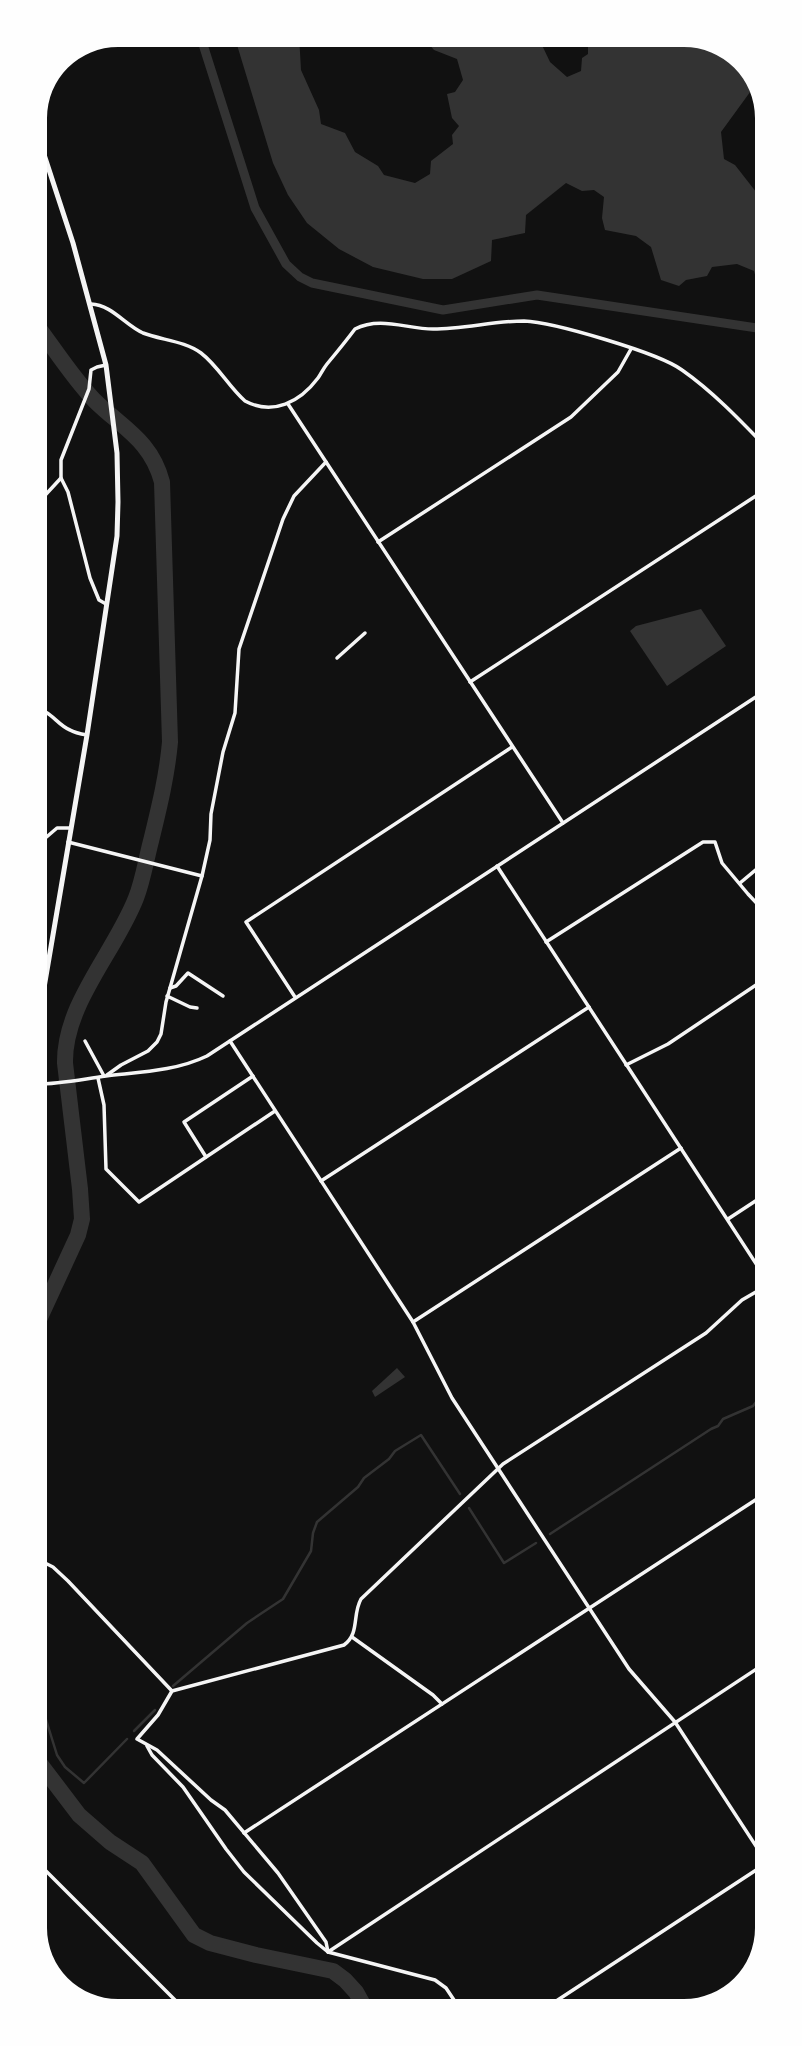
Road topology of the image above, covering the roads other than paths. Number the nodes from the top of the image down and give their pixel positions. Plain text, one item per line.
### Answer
1 (47, 164) edge
2 (91, 304) junction
3 (631, 349) junction
4 (106, 366) junction
5 (288, 404) junction
6 (755, 436) edge
7 (326, 462) junction
8 (61, 478) junction
9 (47, 493) edge
10 (755, 496) edge
11 (378, 542) junction
12 (106, 604) junction
13 (365, 633) dead end
14 (337, 658) dead end
15 (470, 682) junction
16 (755, 698) edge
17 (47, 712) edge
18 (87, 735) junction
19 (512, 747) junction
20 (564, 823) junction
21 (71, 828) junction
22 (47, 837) edge
23 (68, 842) junction
24 (497, 866) junction
25 (755, 871) edge
26 (202, 876) junction
27 (740, 884) junction
28 (755, 901) edge
29 (546, 942) junction
30 (47, 955) edge
31 (755, 986) edge
32 (170, 988) junction
33 (167, 996) junction
34 (223, 996) dead end
35 (295, 998) junction
36 (589, 1007) junction
37 (197, 1008) dead end
38 (85, 1041) dead end
39 (230, 1041) junction
40 (626, 1065) junction
41 (105, 1076) junction
42 (253, 1076) junction
43 (98, 1078) junction
44 (47, 1084) edge
45 (275, 1111) junction
46 (681, 1148) junction
47 (206, 1157) junction
48 (321, 1181) junction
49 (755, 1201) edge
50 (728, 1219) junction
51 (755, 1262) edge
52 (755, 1292) edge
53 (413, 1322) junction
54 (499, 1468) junction
55 (755, 1500) edge
56 (47, 1564) edge
57 (590, 1609) junction
58 (352, 1637) junction
59 (755, 1669) edge
60 (172, 1691) junction
61 (442, 1704) junction
62 (675, 1722) junction
63 (147, 1746) junction
64 (244, 1833) junction
65 (755, 1845) edge
66 (755, 1871) edge
67 (47, 1872) edge
68 (328, 1952) junction
69 (174, 1999) edge
70 (453, 1999) edge
71 (562, 1999) edge

1 - 2 main road
2 - 4 main road
2 - 5 street
3 - 5 street
3 - 6 street
3 - 11 street
4 - 8 street
4 - 12 main road
5 - 7 street
7 - 11 street
7 - 26 street
8 - 9 street
8 - 12 street
10 - 15 street
11 - 15 street
12 - 18 main road
13 - 14 street
15 - 19 street
16 - 20 street
17 - 18 street
18 - 21 main road
19 - 20 street
19 - 35 street
20 - 24 street
21 - 22 street
21 - 23 main road
23 - 26 street
23 - 30 main road
24 - 29 street
24 - 35 street
25 - 27 street
26 - 32 street
27 - 28 street
27 - 29 street
29 - 36 street
31 - 40 street
32 - 33 street
32 - 34 street
33 - 37 street
33 - 41 street
35 - 39 street
36 - 40 street
36 - 48 street
38 - 41 street
39 - 41 street
39 - 42 street
40 - 46 street
41 - 43 street
42 - 45 street
42 - 47 street
43 - 44 street
43 - 47 street
45 - 47 street
45 - 48 street
46 - 50 street
46 - 53 street
48 - 53 street
49 - 50 street
50 - 51 street
52 - 54 street
53 - 54 street
54 - 57 street
54 - 58 street
55 - 57 street
56 - 60 street
57 - 61 street
57 - 62 street
58 - 60 street
58 - 61 street
59 - 62 street
60 - 63 street
61 - 64 street
62 - 65 street
62 - 68 street
63 - 64 street
63 - 68 street
64 - 68 street
66 - 71 street
67 - 69 street
68 - 70 street

